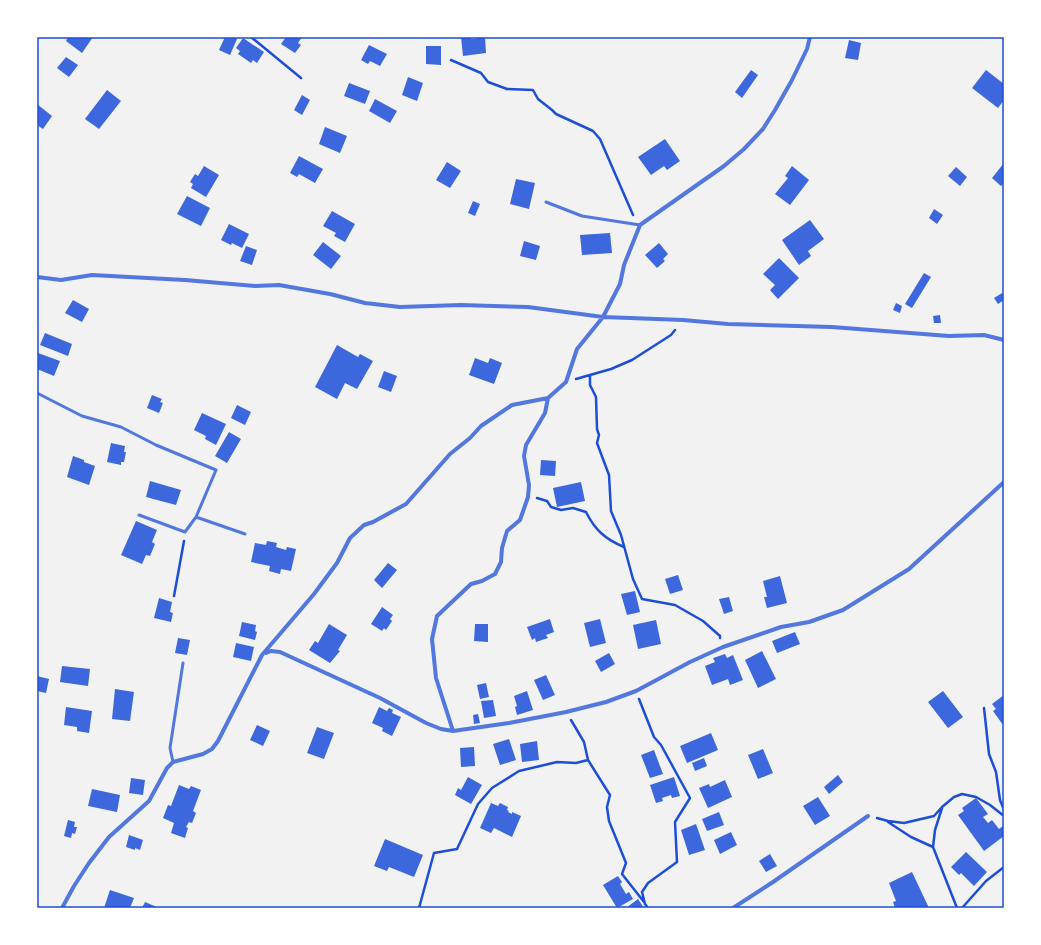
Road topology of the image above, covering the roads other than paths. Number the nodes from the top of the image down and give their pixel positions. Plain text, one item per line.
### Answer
1 (810, 37) edge
2 (546, 202) dead end
3 (640, 225) junction
4 (37, 277) edge
5 (603, 316) junction
6 (1004, 340) edge
7 (37, 393) edge
8 (548, 398) junction
9 (1004, 482) edge
10 (139, 515) dead end
11 (196, 517) junction
12 (245, 534) dead end
13 (262, 655) junction
14 (183, 663) dead end
15 (453, 731) junction
16 (173, 762) junction
17 (868, 816) road end
18 (62, 908) edge
19 (733, 908) edge

1 - 3 street
2 - 3 lane
3 - 5 street
4 - 5 street
5 - 6 street
5 - 8 street
7 - 11 lane
8 - 13 street
8 - 15 street
9 - 15 street
10 - 11 lane
11 - 12 lane
13 - 15 street
13 - 16 street
14 - 16 lane
16 - 18 street
17 - 19 street

